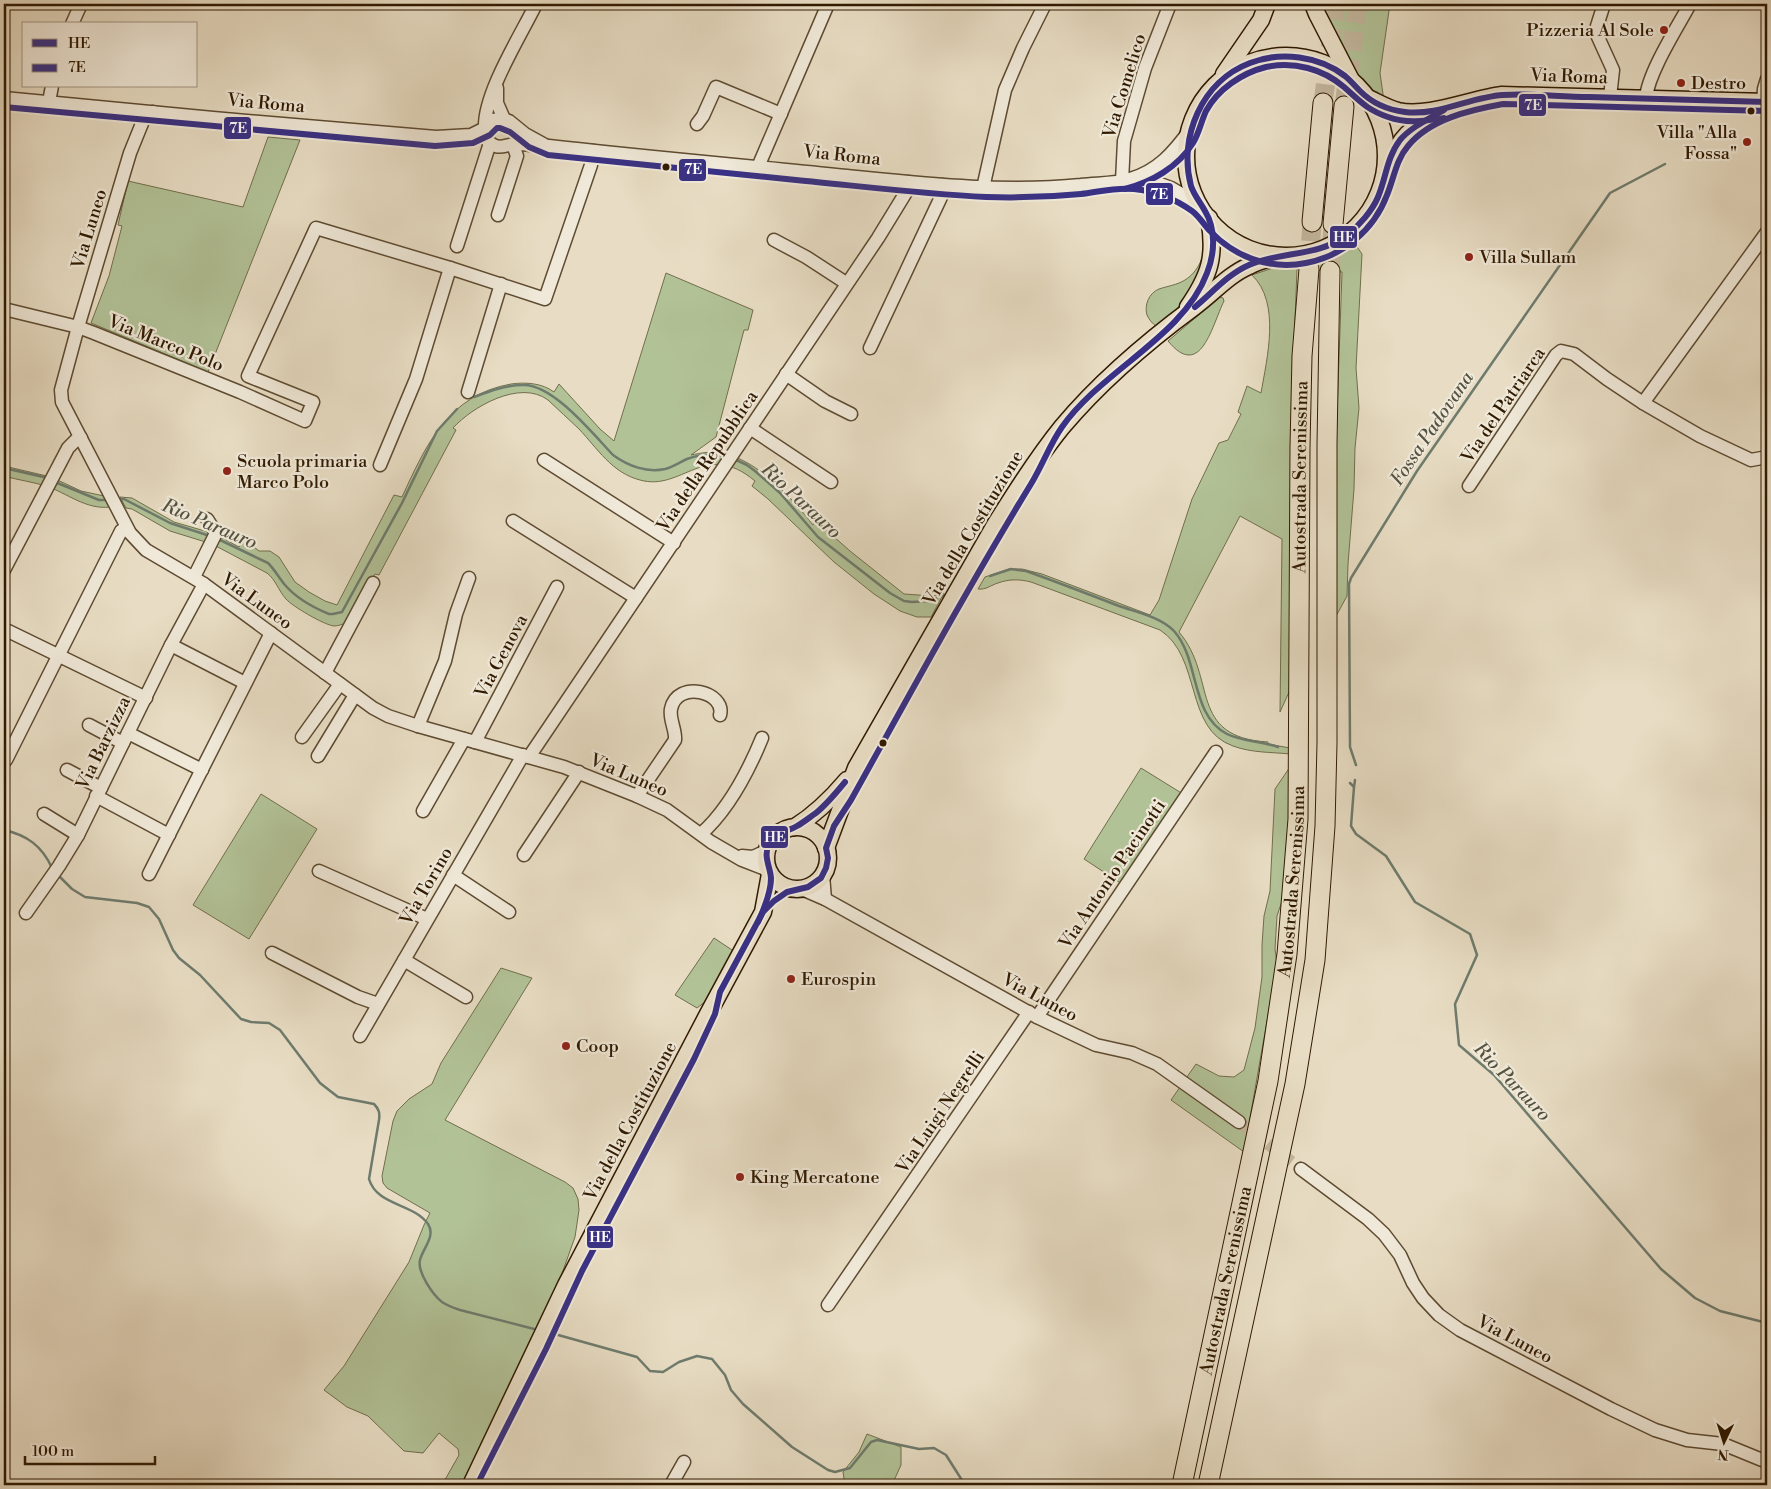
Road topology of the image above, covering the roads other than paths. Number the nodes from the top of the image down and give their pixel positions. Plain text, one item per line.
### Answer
1 (81, 4) edge
2 (536, 4) edge
3 (828, 4) edge
4 (1045, 4) edge
5 (1170, 4) edge
6 (1268, 4) edge
7 (1313, 4) edge
8 (1604, 4) edge
9 (1690, 4) edge
10 (73, 22) edge
11 (1767, 79) edge
12 (1220, 81) junction
13 (1352, 82) junction
14 (52, 88) edge
15 (1366, 97) junction
16 (1610, 97) junction
17 (4, 98) edge
18 (1646, 98) junction
19 (49, 102) junction
20 (1765, 102) edge
21 (1323, 103) tunnel mouth
22 (1344, 106) tunnel mouth
23 (1446, 108) junction
24 (134, 111) junction
25 (153, 112) junction
26 (497, 112) junction
27 (781, 114) junction
28 (697, 124) dead end
29 (485, 127) junction
30 (517, 127) junction
31 (1190, 130) junction
32 (436, 137) junction
33 (489, 142) junction
34 (514, 144) junction
35 (550, 146) junction
36 (593, 151) junction
37 (130, 153) junction
38 (758, 167) junction
39 (1384, 176) junction
40 (1126, 180) junction
41 (908, 182) junction
42 (942, 184) junction
43 (983, 188) junction
44 (1199, 204) junction
45 (498, 215) dead end
46 (1209, 218) junction
47 (1312, 222) tunnel mouth
48 (1333, 224) tunnel mouth
49 (1767, 232) edge
50 (774, 240) dead end
51 (456, 246) dead end
52 (1278, 256) junction
53 (450, 268) junction
54 (1309, 269) tunnel mouth
55 (1330, 271) tunnel mouth
56 (846, 283) junction
57 (501, 284) junction
58 (4, 309) edge
59 (1182, 315) junction
60 (78, 327) junction
61 (870, 348) dead end
62 (786, 374) junction
63 (248, 376) junction
64 (240, 392) junction
65 (468, 392) dead end
66 (1643, 403) junction
67 (851, 414) dead end
68 (750, 428) junction
69 (81, 438) junction
70 (1767, 457) edge
71 (544, 460) dead end
72 (380, 465) dead end
73 (831, 482) dead end
74 (1469, 486) dead end
75 (207, 519) dead end
76 (513, 521) dead end
77 (126, 528) junction
78 (674, 543) junction
79 (4, 570) edge
80 (469, 578) dead end
81 (199, 580) junction
82 (372, 583) dead end
83 (557, 586) dead end
84 (636, 598) junction
85 (4, 629) edge
86 (271, 633) junction
87 (172, 645) junction
88 (58, 655) junction
89 (325, 673) junction
90 (245, 683) junction
91 (340, 684) junction
92 (355, 695) junction
93 (146, 698) junction
94 (720, 715) dead end
95 (89, 725) dead end
96 (418, 726) junction
97 (302, 737) dead end
98 (125, 738) junction
99 (762, 738) dead end
100 (470, 740) junction
101 (1216, 752) dead end
102 (318, 756) dead end
103 (526, 756) junction
104 (6, 760) dead end
105 (856, 768) junction
106 (67, 770) dead end
107 (202, 770) junction
108 (579, 772) junction
109 (99, 792) junction
110 (637, 796) junction
111 (423, 811) dead end
112 (44, 814) dead end
113 (795, 827) junction
114 (169, 834) junction
115 (701, 834) junction
116 (78, 836) junction
117 (826, 848) junction
118 (766, 851) junction
119 (734, 855) junction
120 (524, 856) dead end
121 (319, 870) dead end
122 (769, 872) junction
123 (149, 874) dead end
124 (452, 875) junction
125 (822, 875) junction
126 (798, 889) junction
127 (825, 899) junction
128 (509, 912) dead end
129 (763, 912) junction
130 (26, 914) dead end
131 (427, 919) junction
132 (272, 953) dead end
133 (404, 960) junction
134 (466, 998) dead end
135 (378, 1004) junction
136 (1033, 1014) junction
137 (360, 1036) dead end
138 (1239, 1122) tunnel mouth
139 (1301, 1169) tunnel mouth
140 (828, 1305) dead end
141 (684, 1462) dead end
142 (1767, 1462) edge
143 (471, 1485) edge
144 (671, 1485) edge
145 (1182, 1485) edge
146 (1208, 1485) edge

1 - 10 street
2 - 26 street
3 - 27 street
4 - 43 street
5 - 40 street, Via Comelico
6 - 12 main road
7 - 13 main road
8 - 16 street
9 - 18 street
11 - 20 street
12 - 13 main road
12 - 31 main road
13 - 15 main road
14 - 19 street
15 - 23 main road
15 - 39 main road
16 - 18 main road, Via Roma
16 - 23 main road, Via Roma
17 - 19 street, Via Roma
18 - 20 main road, Via Roma
19 - 24 street, Via Roma
21 - 47 highway
22 - 48 highway
23 - 39 main road
24 - 25 street, Via Roma
24 - 37 street, Via Luneo
25 - 32 street, Via Roma
25 - 37 street, Via Luneo
26 - 29 street
26 - 29 street, Via Roma
26 - 30 street, Via Roma
27 - 28 street
27 - 38 street
29 - 32 street, Via Roma
29 - 33 street
30 - 34 street
30 - 35 street, Via Roma
31 - 40 street
31 - 44 main road
32 - 33 street, Via Roma
33 - 34 street, Via Roma
33 - 51 street
34 - 35 street, Via Roma
34 - 45 street
35 - 36 street, Via Roma
36 - 38 street, Via Roma
36 - 57 street
37 - 60 street, Via Luneo
38 - 41 street, Via Roma
39 - 52 main road
40 - 43 street, Via Roma
40 - 44 street
41 - 42 street, Via Roma
41 - 56 street, Via della Repubblica
42 - 43 street, Via Roma
42 - 61 street
44 - 46 main road
46 - 52 main road
46 - 59 main road
49 - 66 street
50 - 56 street
52 - 59 main road
53 - 57 street
53 - 63 street, Via Marco Polo
53 - 72 street
54 - 145 highway, Autostrada Serenissima
55 - 146 highway, Autostrada Serenissima
56 - 62 street, Via della Repubblica
57 - 65 street
58 - 60 street, Via Marco Polo
59 - 105 main road, Via della Costituzione
60 - 64 street, Via Marco Polo
60 - 69 street, Via Luneo
62 - 67 street
62 - 68 street, Via della Repubblica
63 - 64 street, Via Marco Polo
63 - 64 street, Via Marco Polo
66 - 70 street, Via del Patriarca
66 - 74 street, Via del Patriarca
68 - 73 street
68 - 78 street, Via della Repubblica
69 - 77 street, Via Luneo
69 - 79 street
71 - 78 street
75 - 81 street, Via Barzizza
76 - 84 street
77 - 81 street, Via Luneo
77 - 88 street
78 - 84 street, Via della Repubblica
80 - 96 street
81 - 86 street, Via Luneo
81 - 87 street, Via Barzizza
82 - 89 street
83 - 100 street, Via Genova
84 - 103 street, Via della Repubblica
85 - 88 street
86 - 89 street, Via Luneo
86 - 90 street
87 - 90 street
87 - 93 street, Via Barzizza
88 - 93 street
88 - 104 street
89 - 91 street, Via Luneo
90 - 107 street
91 - 92 street, Via Luneo
91 - 97 street
92 - 96 street, Via Luneo
92 - 102 street
93 - 98 street, Via Barzizza
94 - 110 street
95 - 98 street
96 - 100 street, Via Luneo
98 - 107 street
98 - 109 street, Via Barzizza
99 - 115 street
100 - 103 street, Via Luneo
100 - 111 street, Via Genova
101 - 136 street, Via Antonio Pacinotti
103 - 108 street, Via Luneo
103 - 124 street, Via Torino
105 - 113 main road, Via della Costituzione
105 - 117 main road, Via della Costituzione
106 - 109 street
107 - 114 street
108 - 110 street, Via Luneo
108 - 120 street
109 - 114 street
109 - 116 street, Via Barzizza
110 - 115 street, Via Luneo
112 - 116 street
113 - 117 main road
113 - 118 main road
114 - 123 street
115 - 119 street, Via Luneo
116 - 130 street, Via Barzizza
117 - 125 main road
118 - 119 street
118 - 122 main road
119 - 122 street, Via Luneo
121 - 131 street
122 - 126 main road
122 - 129 main road, Via della Costituzione
124 - 128 street
124 - 131 street, Via Torino
125 - 126 main road
125 - 127 street
126 - 127 street, Via Luneo
126 - 129 main road, Via della Costituzione
127 - 136 street, Via Luneo
129 - 143 main road, Via della Costituzione
131 - 133 street, Via Torino
132 - 135 street
133 - 134 street
133 - 135 street, Via Torino
135 - 137 street, Via Torino
136 - 138 street, Via Luneo
136 - 140 street, Via Luigi Negrelli
139 - 142 street, Via Luneo
141 - 144 street

